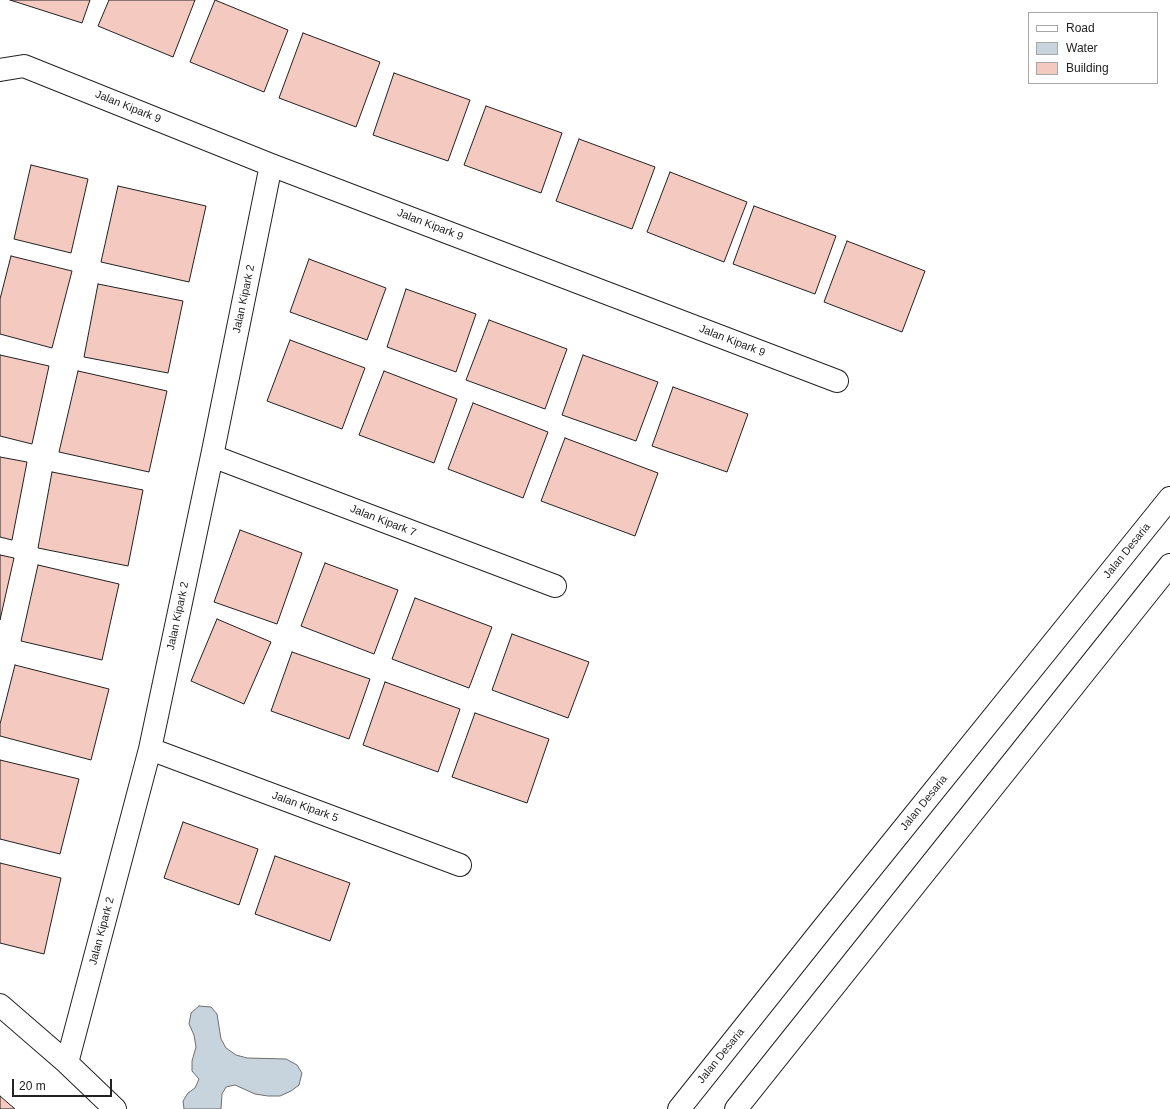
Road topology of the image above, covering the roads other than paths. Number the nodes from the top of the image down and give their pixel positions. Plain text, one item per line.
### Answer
1 (0, 70) edge
2 (271, 165) junction
3 (837, 381) dead end
4 (212, 456) junction
5 (1170, 498) edge
6 (1170, 565) edge
7 (555, 586) dead end
8 (150, 750) junction
9 (460, 865) dead end
10 (0, 1004) edge
11 (67, 1063) junction
12 (115, 1109) edge
13 (679, 1109) edge
14 (736, 1109) edge

1 - 2 street, Jalan Kipark 9
2 - 3 street, Jalan Kipark 9
2 - 4 street, Jalan Kipark 2
4 - 7 street, Jalan Kipark 7
4 - 8 street, Jalan Kipark 2
5 - 13 street, Jalan Desaria
6 - 14 street
8 - 9 street, Jalan Kipark 5
8 - 11 street, Jalan Kipark 2
10 - 11 street
11 - 12 street

